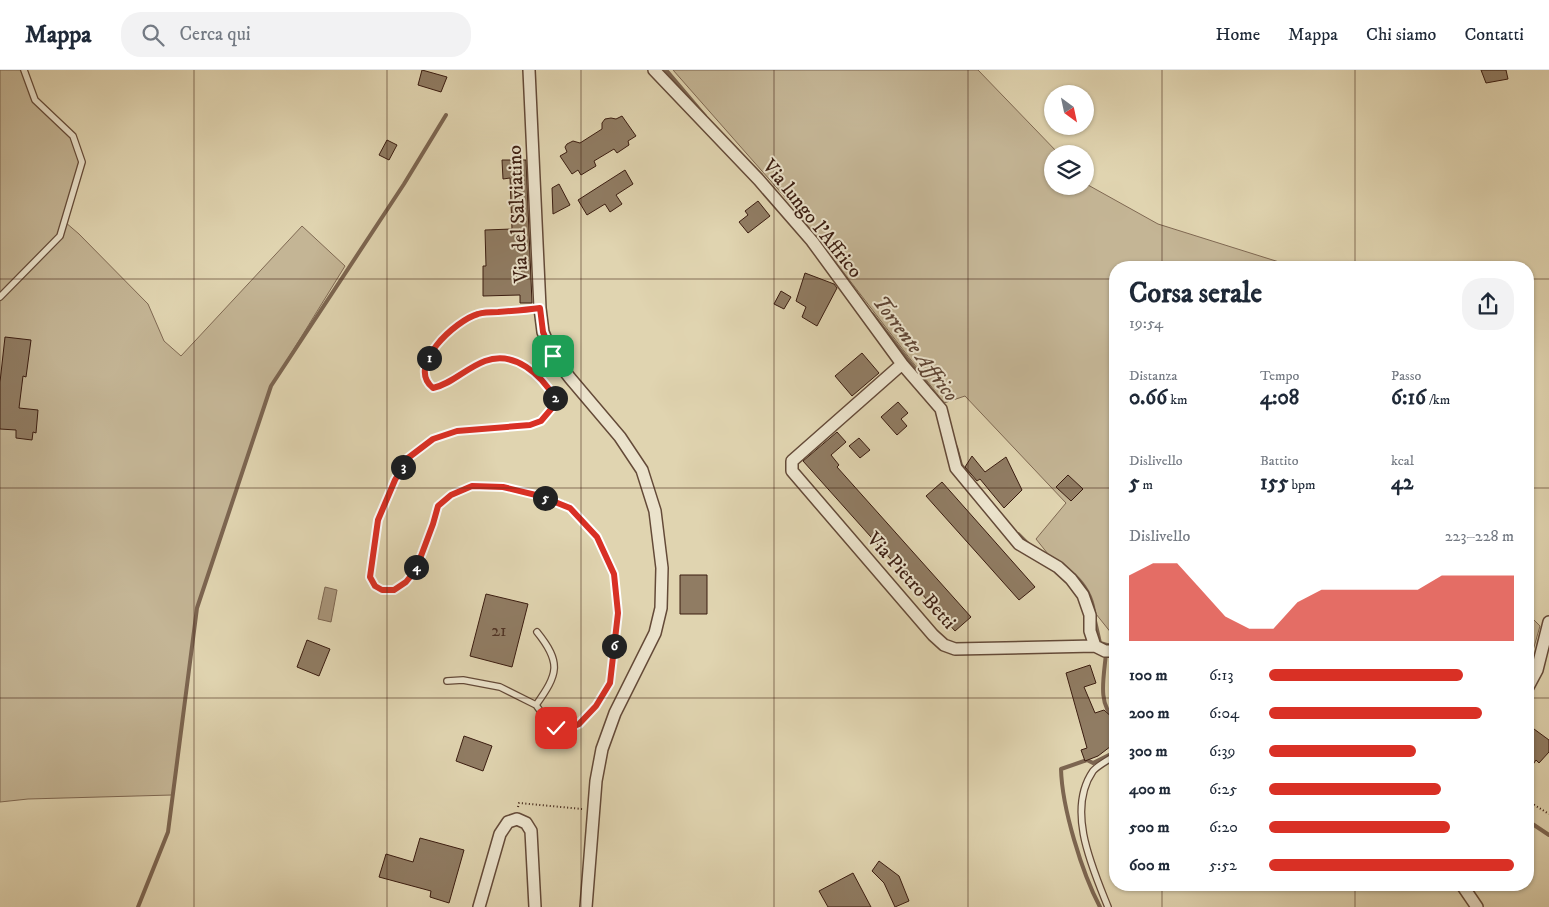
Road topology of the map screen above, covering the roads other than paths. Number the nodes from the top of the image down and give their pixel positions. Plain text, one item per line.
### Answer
1 (24, 70) edge
2 (529, 70) edge
3 (654, 70) edge
4 (0, 297) edge
5 (540, 308) junction
6 (902, 364) junction
7 (1549, 622) edge
8 (537, 632) dead end
9 (1095, 646) junction
10 (1109, 650) edge
11 (1534, 675) edge
12 (447, 681) dead end
13 (536, 705) junction
14 (1109, 759) edge
15 (1466, 891) edge
16 (479, 907) edge
17 (535, 907) edge
18 (586, 907) edge
19 (1108, 907) edge
20 (1477, 907) edge

1 - 4 lane
2 - 5 street, Via del Salviatino
3 - 6 street, Via lungo l'Affrico
5 - 13 lane
5 - 18 street, Via del Salviatino
6 - 9 street, Via lungo l'Affrico
6 - 9 street, Via Pietro Betti
7 - 11 street
8 - 13 lane
9 - 10 street
12 - 13 lane
14 - 19 lane
15 - 20 street
16 - 17 street

